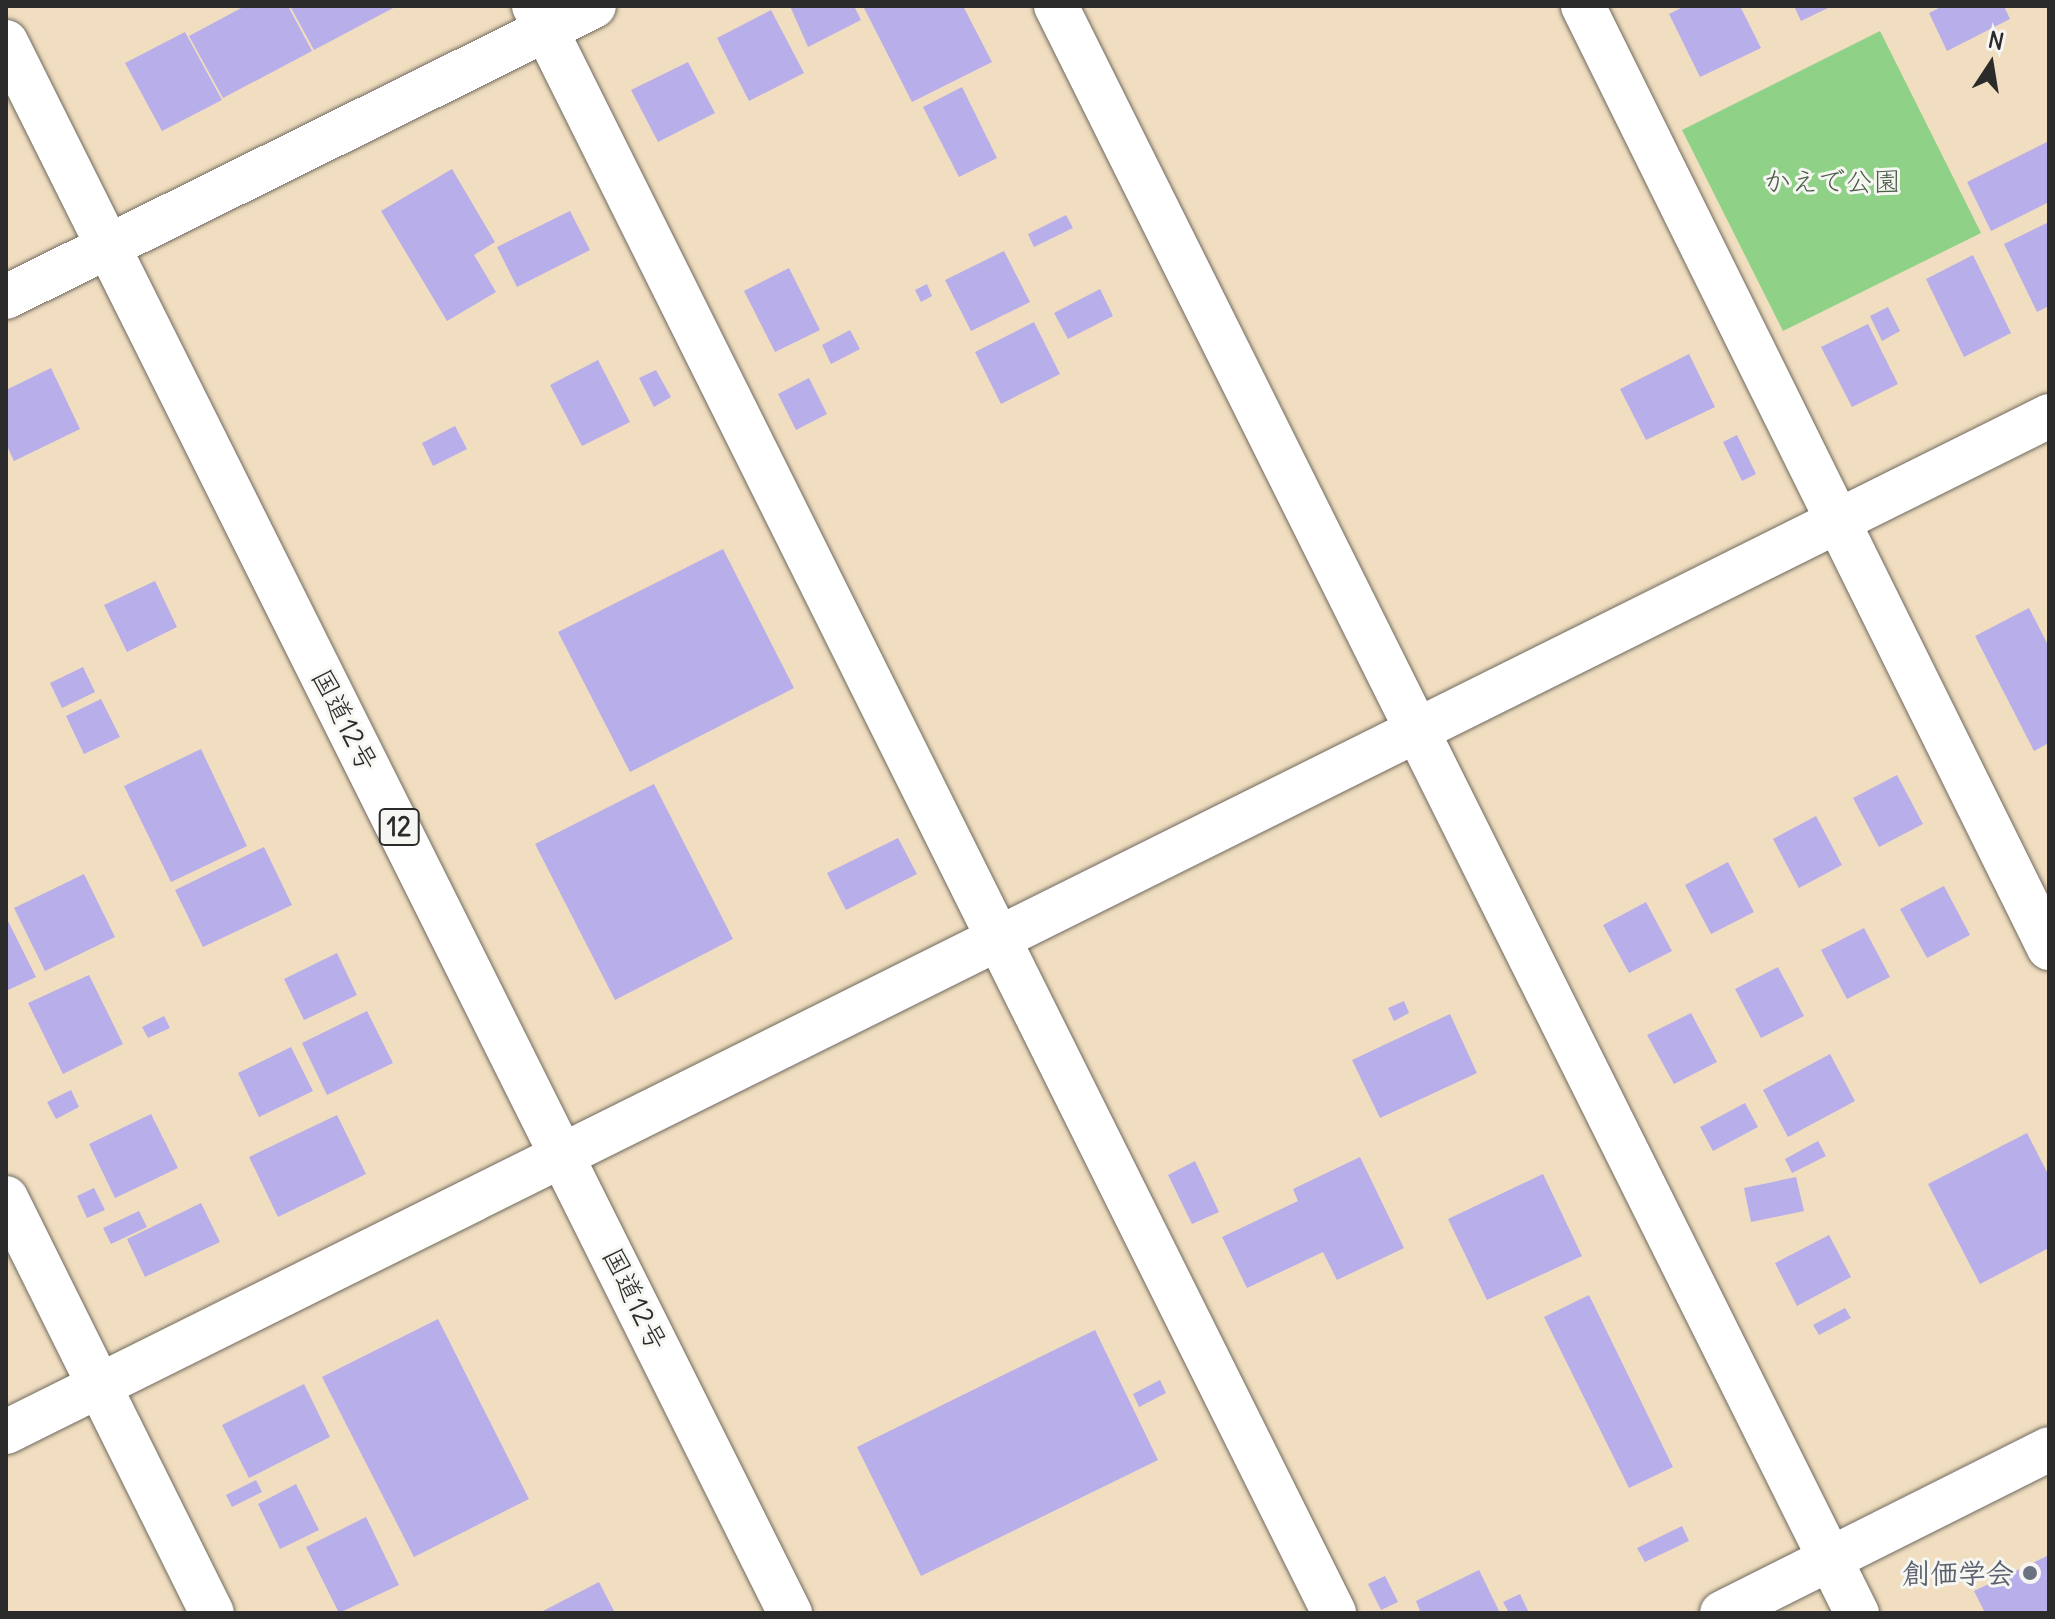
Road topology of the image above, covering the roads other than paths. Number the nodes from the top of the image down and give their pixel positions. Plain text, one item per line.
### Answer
1 (594, 6) edge
2 (1056, 6) edge
3 (1583, 6) edge
4 (540, 18) edge
5 (6, 42) edge
6 (107, 246) junction
7 (6, 297) edge
8 (2049, 416) edge
9 (1840, 520) junction
10 (1415, 727) junction
11 (997, 935) junction
12 (2049, 948) edge
13 (562, 1153) junction
14 (6, 1198) edge
15 (99, 1386) junction
16 (6, 1432) edge
17 (2049, 1449) edge
18 (1830, 1558) junction
19 (212, 1613) edge
20 (790, 1613) edge
21 (1334, 1613) edge
22 (1722, 1613) edge
23 (1857, 1613) edge

1 - 4 main road
2 - 10 main road
3 - 9 main road
4 - 6 main road
4 - 11 main road
5 - 6 main road, 国道12号 / 12
6 - 7 main road
6 - 13 main road, 国道12号 / 12
8 - 9 main road
9 - 10 main road
9 - 12 main road
10 - 11 main road
10 - 18 main road
11 - 13 main road
11 - 21 main road
13 - 15 main road
13 - 20 main road, 国道12号 / 12
14 - 15 main road
15 - 16 main road
15 - 19 main road
17 - 18 main road
18 - 22 main road
18 - 23 main road

